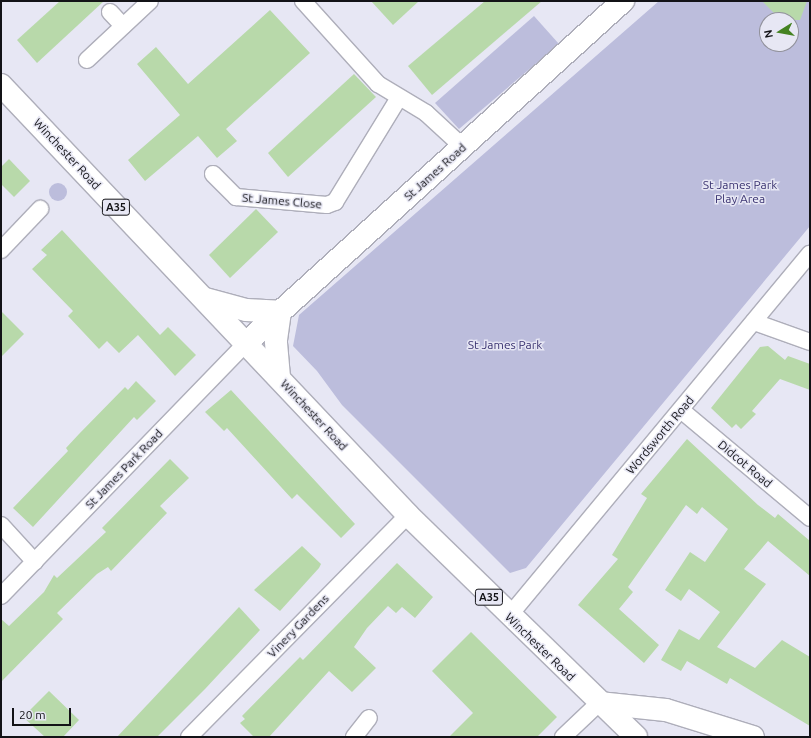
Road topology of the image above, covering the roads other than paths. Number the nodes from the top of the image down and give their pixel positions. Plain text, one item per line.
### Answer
1 (150, 1) edge
2 (303, 1) edge
3 (624, 1) edge
4 (110, 12) dead end
5 (123, 26) junction
6 (87, 60) dead end
7 (1, 85) edge
8 (398, 99) junction
9 (463, 147) junction
10 (213, 174) dead end
11 (40, 209) dead end
12 (1, 250) edge
13 (810, 254) edge
14 (205, 299) junction
15 (280, 312) junction
16 (754, 322) junction
17 (247, 342) junction
18 (810, 342) edge
19 (279, 377) junction
20 (681, 410) junction
21 (408, 515) junction
22 (810, 518) edge
23 (1, 525) edge
24 (35, 562) junction
25 (1, 596) edge
26 (509, 616) junction
27 (599, 703) junction
28 (369, 718) dead end
29 (190, 737) edge
30 (354, 737) edge
31 (563, 737) edge
32 (636, 737) edge
33 (754, 737) edge

1 - 5 street
2 - 8 street
3 - 9 main road, St James Road
4 - 5 street
5 - 6 street
7 - 14 main road, Winchester Road / A35
8 - 9 street
8 - 10 street, St James Close
9 - 15 main road, St James Road
11 - 12 street
13 - 16 street, Wordsworth Road
14 - 15 main road
14 - 17 main road, Winchester Road / A35
15 - 17 main road, St James Road
15 - 19 main road
16 - 18 street
16 - 20 street, Wordsworth Road
17 - 19 main road, Winchester Road / A35
17 - 24 street, St James Park Road
19 - 21 main road, Winchester Road / A35
20 - 22 street, Didcot Road
20 - 26 street, Wordsworth Road
21 - 26 main road, Winchester Road / A35
21 - 29 street, Vinery Gardens
23 - 24 street
24 - 25 street, St James Park Road
26 - 27 main road, Winchester Road / A35
27 - 31 street
27 - 32 main road, Winchester Road / A35
27 - 33 main road
28 - 30 street

